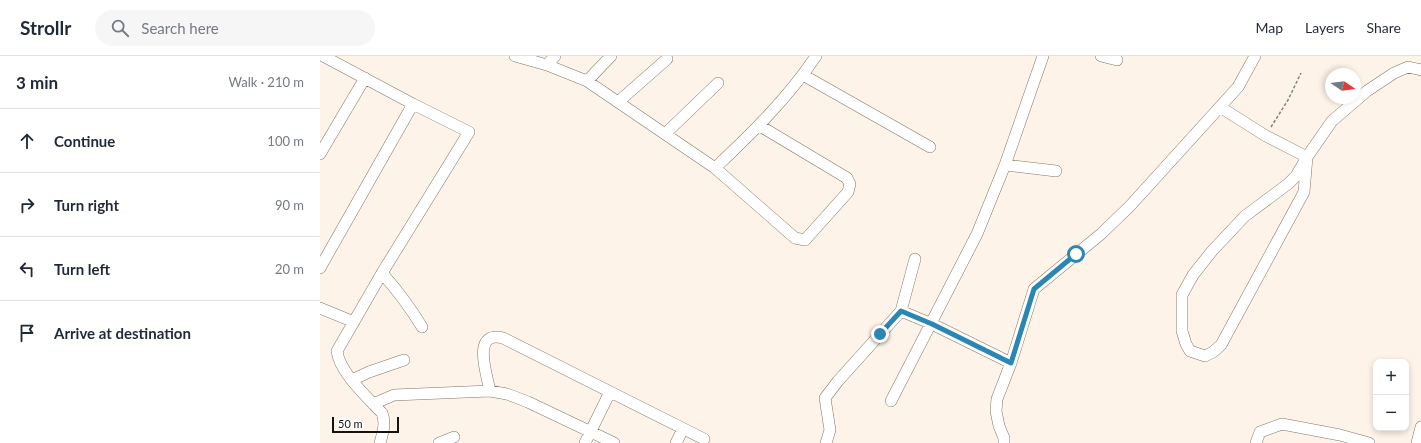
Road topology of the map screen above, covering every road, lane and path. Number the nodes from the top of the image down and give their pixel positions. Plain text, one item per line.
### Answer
1 (323, 56) edge
2 (515, 56) edge
3 (555, 56) edge
4 (611, 56) edge
5 (816, 56) edge
6 (1042, 56) edge
7 (1101, 56) edge
8 (1255, 56) edge
9 (668, 59) dead end
10 (1116, 60) dead end
11 (547, 66) junction
12 (1421, 70) edge
13 (1301, 73) dead end
14 (803, 75) junction
15 (365, 78) junction
16 (587, 81) junction
17 (718, 83) dead end
18 (618, 102) junction
19 (413, 104) junction
20 (1220, 107) junction
21 (760, 126) junction
22 (665, 134) junction
23 (1266, 136) junction
24 (930, 147) dead end
25 (320, 154) edge
26 (1307, 157) junction
27 (1005, 165) junction
28 (715, 168) junction
29 (1056, 170) dead end
30 (915, 258) dead end
31 (320, 268) edge
32 (382, 273) junction
33 (320, 308) edge
34 (901, 311) junction
35 (354, 322) junction
36 (932, 324) junction
37 (422, 327) dead end
38 (404, 360) dead end
39 (1011, 363) junction
40 (352, 380) junction
41 (490, 391) junction
42 (610, 392) junction
43 (891, 401) dead end
44 (373, 404) junction
45 (1421, 427) edge
46 (683, 429) junction
47 (591, 432) junction
48 (454, 437) dead end
49 (704, 439) dead end
50 (380, 443) edge
51 (439, 443) edge
52 (585, 443) edge
53 (614, 443) edge
54 (676, 443) edge
55 (826, 443) edge
56 (1004, 443) edge
57 (1256, 443) edge
58 (1369, 443) edge
59 (1417, 443) edge

1 - 15 street
2 - 11 street
3 - 11 street
4 - 16 street
5 - 14 street
6 - 27 street
7 - 10 street
8 - 20 street
9 - 18 street
11 - 16 street
12 - 26 street
13 - 23 path
14 - 21 street
14 - 24 street
15 - 19 street
15 - 25 street
16 - 18 street
17 - 22 street
18 - 22 street
19 - 31 street
19 - 32 street
20 - 23 street
20 - 39 street
21 - 28 street
21 - 28 street
22 - 28 street
23 - 26 street
26 - 26 street
27 - 29 street
27 - 36 street
30 - 34 street
32 - 35 street
32 - 37 street
33 - 35 street
34 - 36 street
34 - 55 street
35 - 40 street
36 - 39 street
36 - 43 street
38 - 40 street
39 - 56 street
40 - 44 street
41 - 42 street
41 - 44 street
41 - 47 street
42 - 46 street
42 - 47 street
44 - 50 street
45 - 59 street
46 - 49 street
46 - 54 street
47 - 52 street
47 - 53 street
48 - 51 street
57 - 58 street

